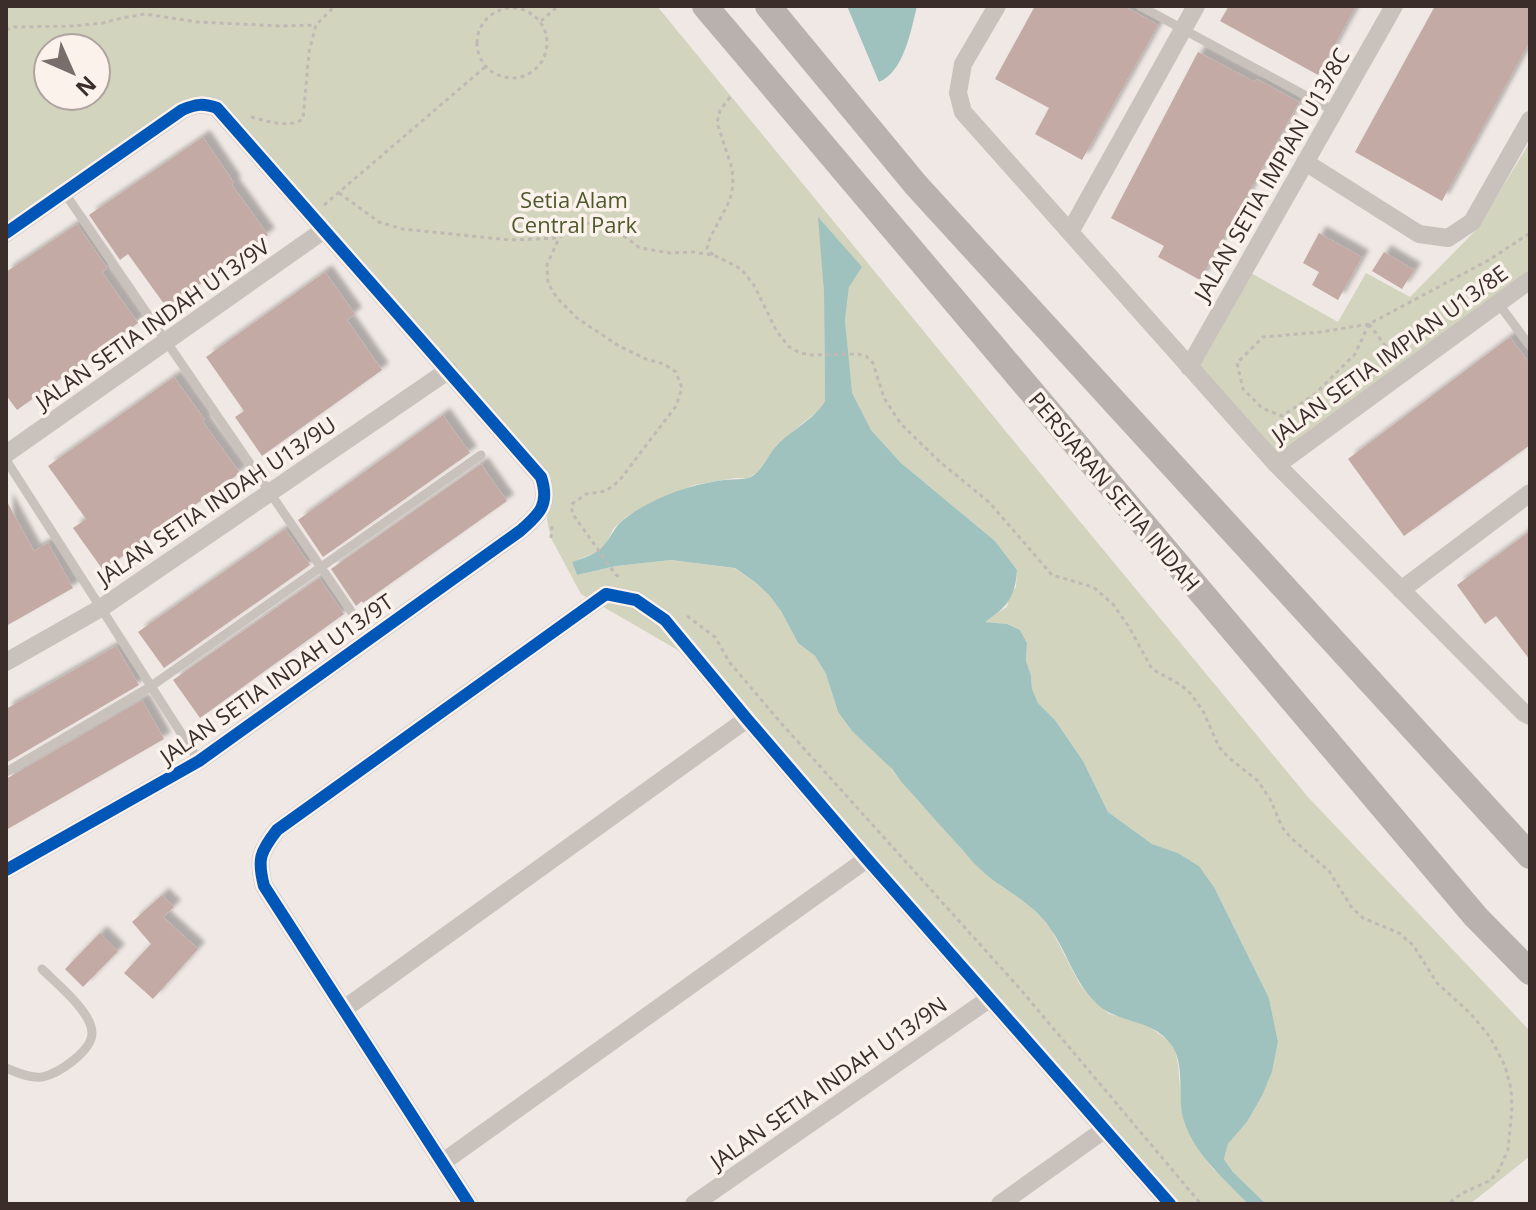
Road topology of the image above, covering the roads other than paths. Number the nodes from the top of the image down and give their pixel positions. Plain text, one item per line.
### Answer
1 (705, 6) edge
2 (768, 6) edge
3 (997, 6) edge
4 (1140, 6) edge
5 (1196, 6) edge
6 (1394, 6) edge
7 (1182, 29) junction
8 (1334, 111) junction
9 (1530, 120) edge
10 (1305, 162) junction
11 (64, 192) junction
12 (318, 223) junction
13 (1070, 232) junction
14 (6, 233) edge
15 (1530, 280) edge
16 (1498, 303) junction
17 (166, 342) junction
18 (1530, 346) edge
19 (1189, 367) junction
20 (449, 370) junction
21 (481, 455) dead end
22 (6, 457) edge
23 (1277, 465) junction
24 (270, 493) junction
25 (1530, 493) edge
26 (321, 567) junction
27 (1401, 590) junction
28 (101, 608) junction
29 (370, 639) junction
30 (6, 662) edge
31 (150, 687) junction
32 (1528, 712) edge
33 (747, 719) junction
34 (199, 761) junction
35 (6, 772) edge
36 (1530, 856) edge
37 (867, 859) junction
38 (6, 870) edge
39 (42, 969) dead end
40 (1530, 972) edge
41 (989, 999) junction
42 (344, 1009) junction
43 (6, 1068) edge
44 (1104, 1130) junction
45 (443, 1162) junction
46 (469, 1204) edge
47 (694, 1204) edge
48 (1000, 1204) edge
49 (1170, 1204) edge

1 - 40 street, PERSIARAN SETIA INDAH
2 - 36 street
3 - 13 street
4 - 7 lane
5 - 7 street
6 - 8 street, JALAN SETIA IMPIAN U13/8C
7 - 8 lane
7 - 13 street
8 - 10 street, JALAN SETIA IMPIAN U13/8C
9 - 10 street
10 - 19 street, JALAN SETIA IMPIAN U13/8C
11 - 12 street, JALAN SETIA INDAH U13/9T
11 - 14 street
11 - 17 lane
12 - 17 street, JALAN SETIA INDAH U13/9V
12 - 20 street, JALAN SETIA INDAH U13/9T
13 - 19 street
15 - 16 street, JALAN SETIA IMPIAN U13/8E
16 - 18 lane
16 - 23 street, JALAN SETIA IMPIAN U13/8E
17 - 22 street, JALAN SETIA INDAH U13/9V
17 - 24 lane
19 - 23 street
20 - 24 street, JALAN SETIA INDAH U13/9U
20 - 29 street, JALAN SETIA INDAH U13/9T
21 - 26 lane
22 - 28 lane
23 - 27 street
24 - 26 lane
24 - 28 street, JALAN SETIA INDAH U13/9U
25 - 27 street
26 - 29 lane
26 - 31 lane
27 - 32 street
28 - 30 street, JALAN SETIA INDAH U13/9U
28 - 31 lane
29 - 34 street, JALAN SETIA INDAH U13/9T
31 - 34 lane
31 - 35 lane
33 - 37 street
33 - 42 street
33 - 42 street
34 - 38 street, JALAN SETIA INDAH U13/9T
37 - 41 street
37 - 45 street
39 - 43 lane
41 - 44 street
41 - 47 street, JALAN SETIA INDAH U13/9N
42 - 45 street
44 - 48 street
44 - 49 street
45 - 46 street

